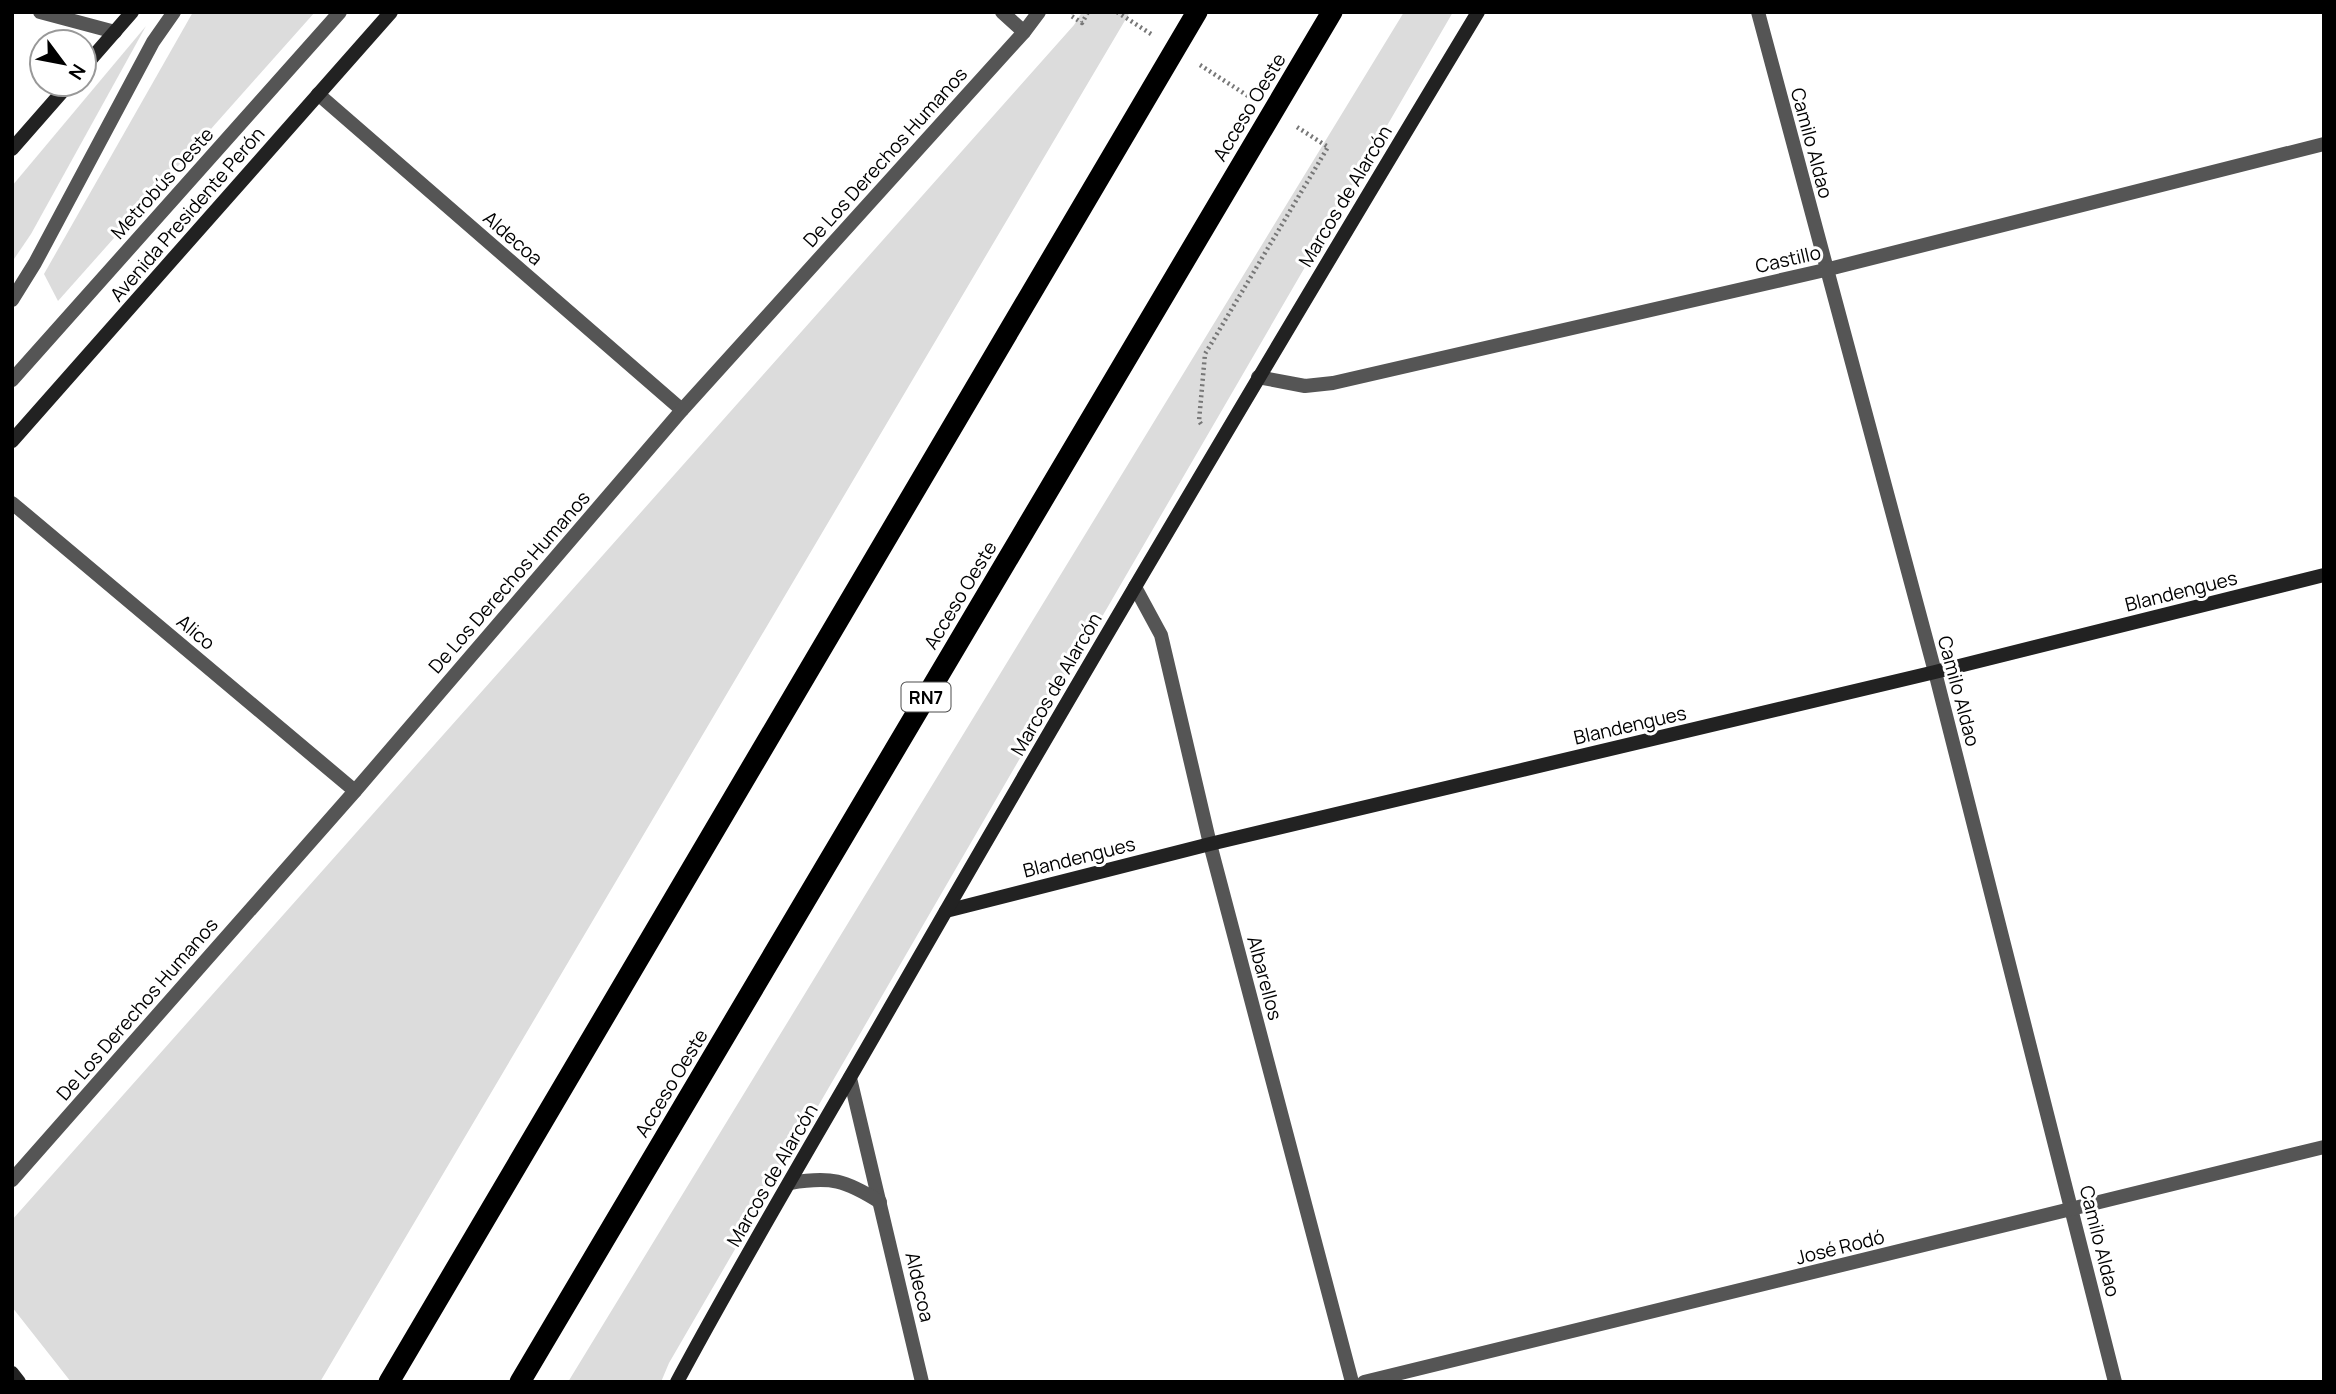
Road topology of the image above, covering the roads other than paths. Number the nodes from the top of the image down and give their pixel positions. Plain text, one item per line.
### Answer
1 (40, 12) edge
2 (132, 12) edge
3 (174, 12) edge
4 (340, 12) edge
5 (391, 12) edge
6 (1002, 12) edge
7 (1039, 12) edge
8 (1197, 12) edge
9 (1332, 12) edge
10 (1478, 12) edge
11 (1758, 12) edge
12 (115, 32) junction
13 (1024, 32) junction
14 (98, 51) edge
15 (318, 94) junction
16 (57, 98) edge
17 (2324, 144) edge
18 (12, 149) edge
19 (1825, 270) junction
20 (12, 300) edge
21 (1258, 377) junction
22 (12, 380) edge
23 (682, 410) junction
24 (12, 441) edge
25 (12, 503) edge
26 (2324, 575) edge
27 (1135, 587) junction
28 (1935, 672) junction
29 (355, 790) junction
30 (1210, 844) junction
31 (946, 911) junction
32 (850, 1078) junction
33 (2324, 1147) edge
34 (12, 1180) edge
35 (790, 1183) junction
36 (880, 1202) junction
37 (2073, 1210) junction
38 (12, 1373) edge
39 (19, 1382) edge
40 (389, 1382) edge
41 (520, 1382) edge
42 (677, 1382) edge
43 (922, 1382) edge
44 (1352, 1382) edge
45 (1364, 1382) edge
46 (2115, 1382) edge

1 - 12 street
2 - 12 street
3 - 20 street
4 - 22 street, Metrobús Oeste
5 - 15 street, Avenida Presidente Perón
6 - 13 street
7 - 13 street, De Los Derechos Humanos
8 - 40 highway
9 - 41 highway, Acceso Oeste / RN7
10 - 21 street, Marcos de Alarcón
11 - 19 street, Camilo Aldao
12 - 14 street
13 - 23 street, De Los Derechos Humanos
15 - 23 street, Aldecoa
15 - 24 street, Avenida Presidente Perón
16 - 18 street
17 - 19 street, Castillo
19 - 21 street, Castillo
19 - 28 street, Camilo Aldao
21 - 27 street, Marcos de Alarcón
23 - 29 street, De Los Derechos Humanos
25 - 29 street, Alico
26 - 28 street, Blandengues
27 - 30 street, Albarellos
27 - 31 street, Marcos de Alarcón
28 - 30 street, Blandengues
28 - 37 street, Camilo Aldao
29 - 34 street, De Los Derechos Humanos
30 - 31 street, Blandengues
30 - 44 street, Albarellos
31 - 32 street, Marcos de Alarcón
32 - 35 street, Marcos de Alarcón
32 - 36 street, Aldecoa
33 - 37 street, José Rodó
35 - 36 street
35 - 42 street, Marcos de Alarcón
36 - 43 street, Aldecoa
37 - 45 street, José Rodó
37 - 46 street, Camilo Aldao
38 - 39 street

